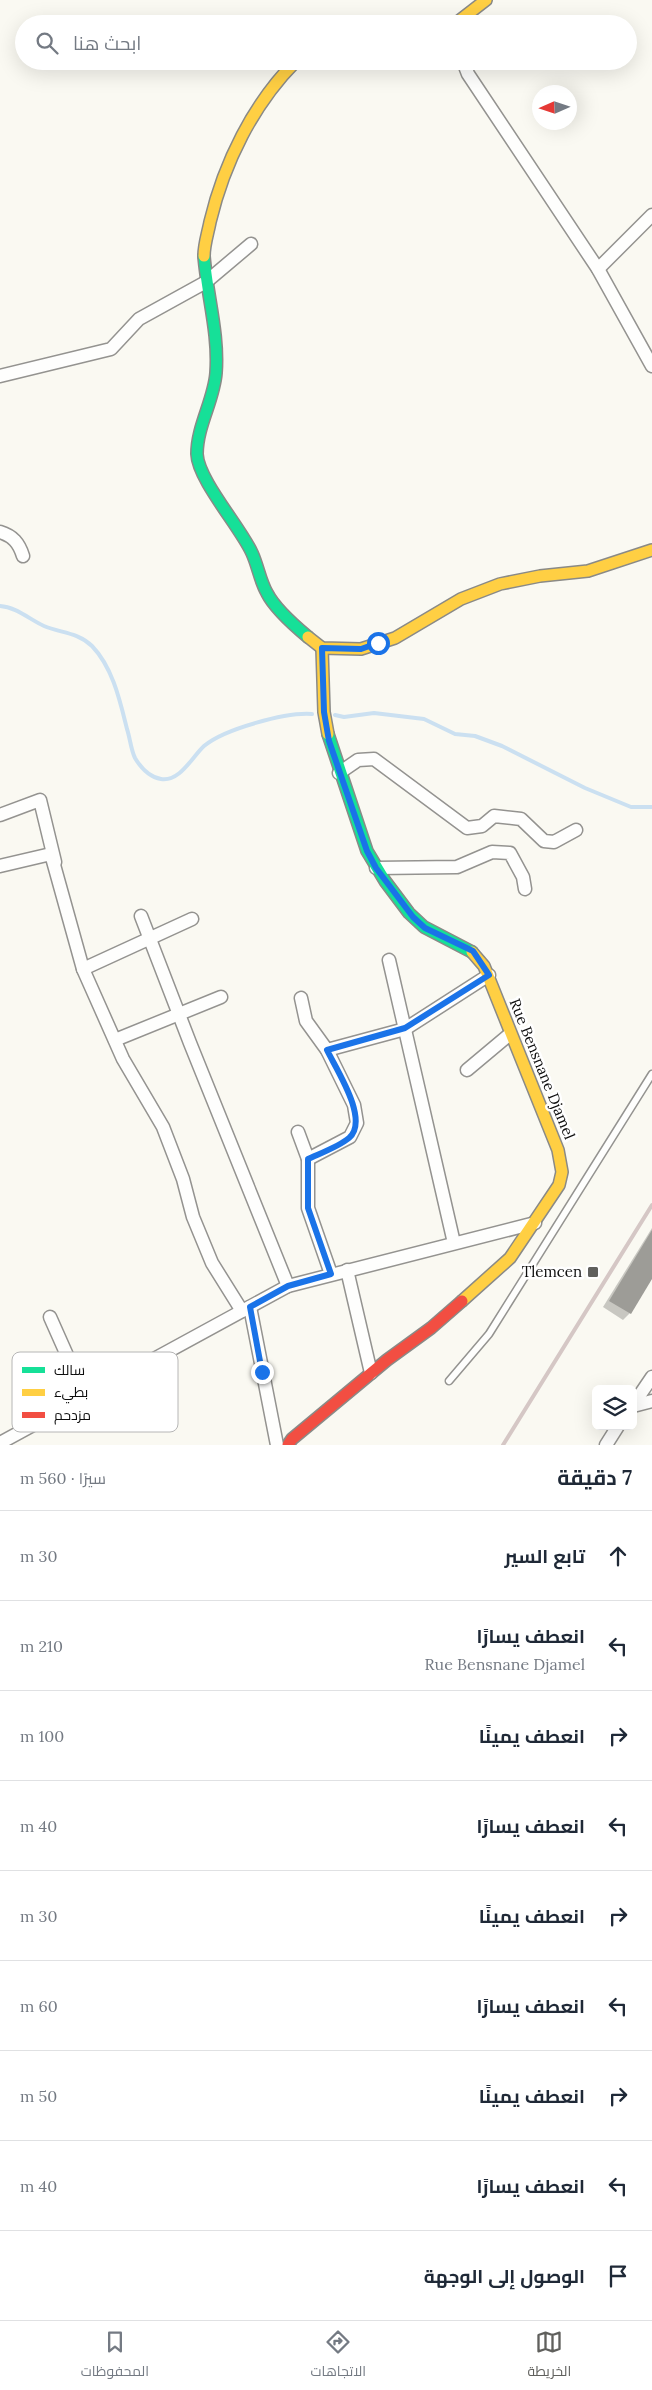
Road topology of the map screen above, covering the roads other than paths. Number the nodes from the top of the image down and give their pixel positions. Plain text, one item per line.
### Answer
1 (486, 0) edge
2 (467, 15) edge
3 (287, 70) edge
4 (466, 70) edge
5 (652, 215) edge
6 (251, 244) dead end
7 (598, 268) junction
8 (206, 282) junction
9 (652, 366) edge
10 (0, 376) edge
11 (0, 532) edge
12 (652, 550) edge
13 (23, 556) dead end
14 (322, 648) junction
15 (339, 773) junction
16 (0, 814) edge
17 (576, 830) dead end
18 (0, 866) edge
19 (56, 868) junction
20 (376, 868) junction
21 (525, 889) dead end
22 (142, 916) dead end
23 (192, 919) dead end
24 (150, 938) junction
25 (389, 960) dead end
26 (83, 970) junction
27 (489, 975) junction
28 (221, 998) dead end
29 (301, 998) dead end
30 (179, 1014) junction
31 (405, 1028) junction
32 (510, 1034) junction
33 (115, 1040) junction
34 (327, 1050) junction
35 (467, 1070) dead end
36 (652, 1074) edge
37 (298, 1132) dead end
38 (308, 1159) junction
39 (535, 1223) junction
40 (454, 1243) junction
41 (348, 1270) junction
42 (331, 1274) junction
43 (288, 1286) junction
44 (246, 1309) junction
45 (50, 1316) dead end
46 (66, 1352) edge
47 (169, 1352) edge
48 (371, 1373) junction
49 (652, 1377) edge
50 (449, 1381) dead end
51 (637, 1400) edge
52 (652, 1401) edge
53 (637, 1405) edge
54 (615, 1430) edge
55 (21, 1432) edge
56 (0, 1443) edge
57 (277, 1445) edge
58 (288, 1445) edge
59 (606, 1445) edge

1 - 2 main road
3 - 8 main road
4 - 7 street
5 - 7 street
6 - 8 street
7 - 9 street
8 - 10 street
8 - 14 main road
11 - 13 street
12 - 14 main road
14 - 15 main road, Rue Bensnane Djamel
15 - 17 street
15 - 20 main road, Rue Bensnane Djamel
16 - 19 street
18 - 19 street
19 - 26 street
20 - 21 street
20 - 27 main road, Rue Bensnane Djamel
22 - 24 street
23 - 24 street
24 - 26 street
24 - 30 street
25 - 31 street
26 - 33 street
27 - 31 street
27 - 32 main road, Rue Bensnane Djamel
28 - 30 street
29 - 34 street
30 - 33 street
30 - 43 street
31 - 34 street
31 - 40 street
32 - 35 street
32 - 39 main road, Rue Bensnane Djamel
33 - 44 street
34 - 38 street
36 - 50 lane
37 - 38 street
38 - 42 street
39 - 40 street
39 - 48 main road, Rue Bensnane Djamel
40 - 41 street
41 - 42 street
41 - 48 street
42 - 43 street
43 - 44 street
44 - 47 street
44 - 57 street
45 - 46 street
48 - 58 main road, Rue Bensnane Djamel
49 - 51 street
52 - 53 street
54 - 59 street
55 - 56 street

